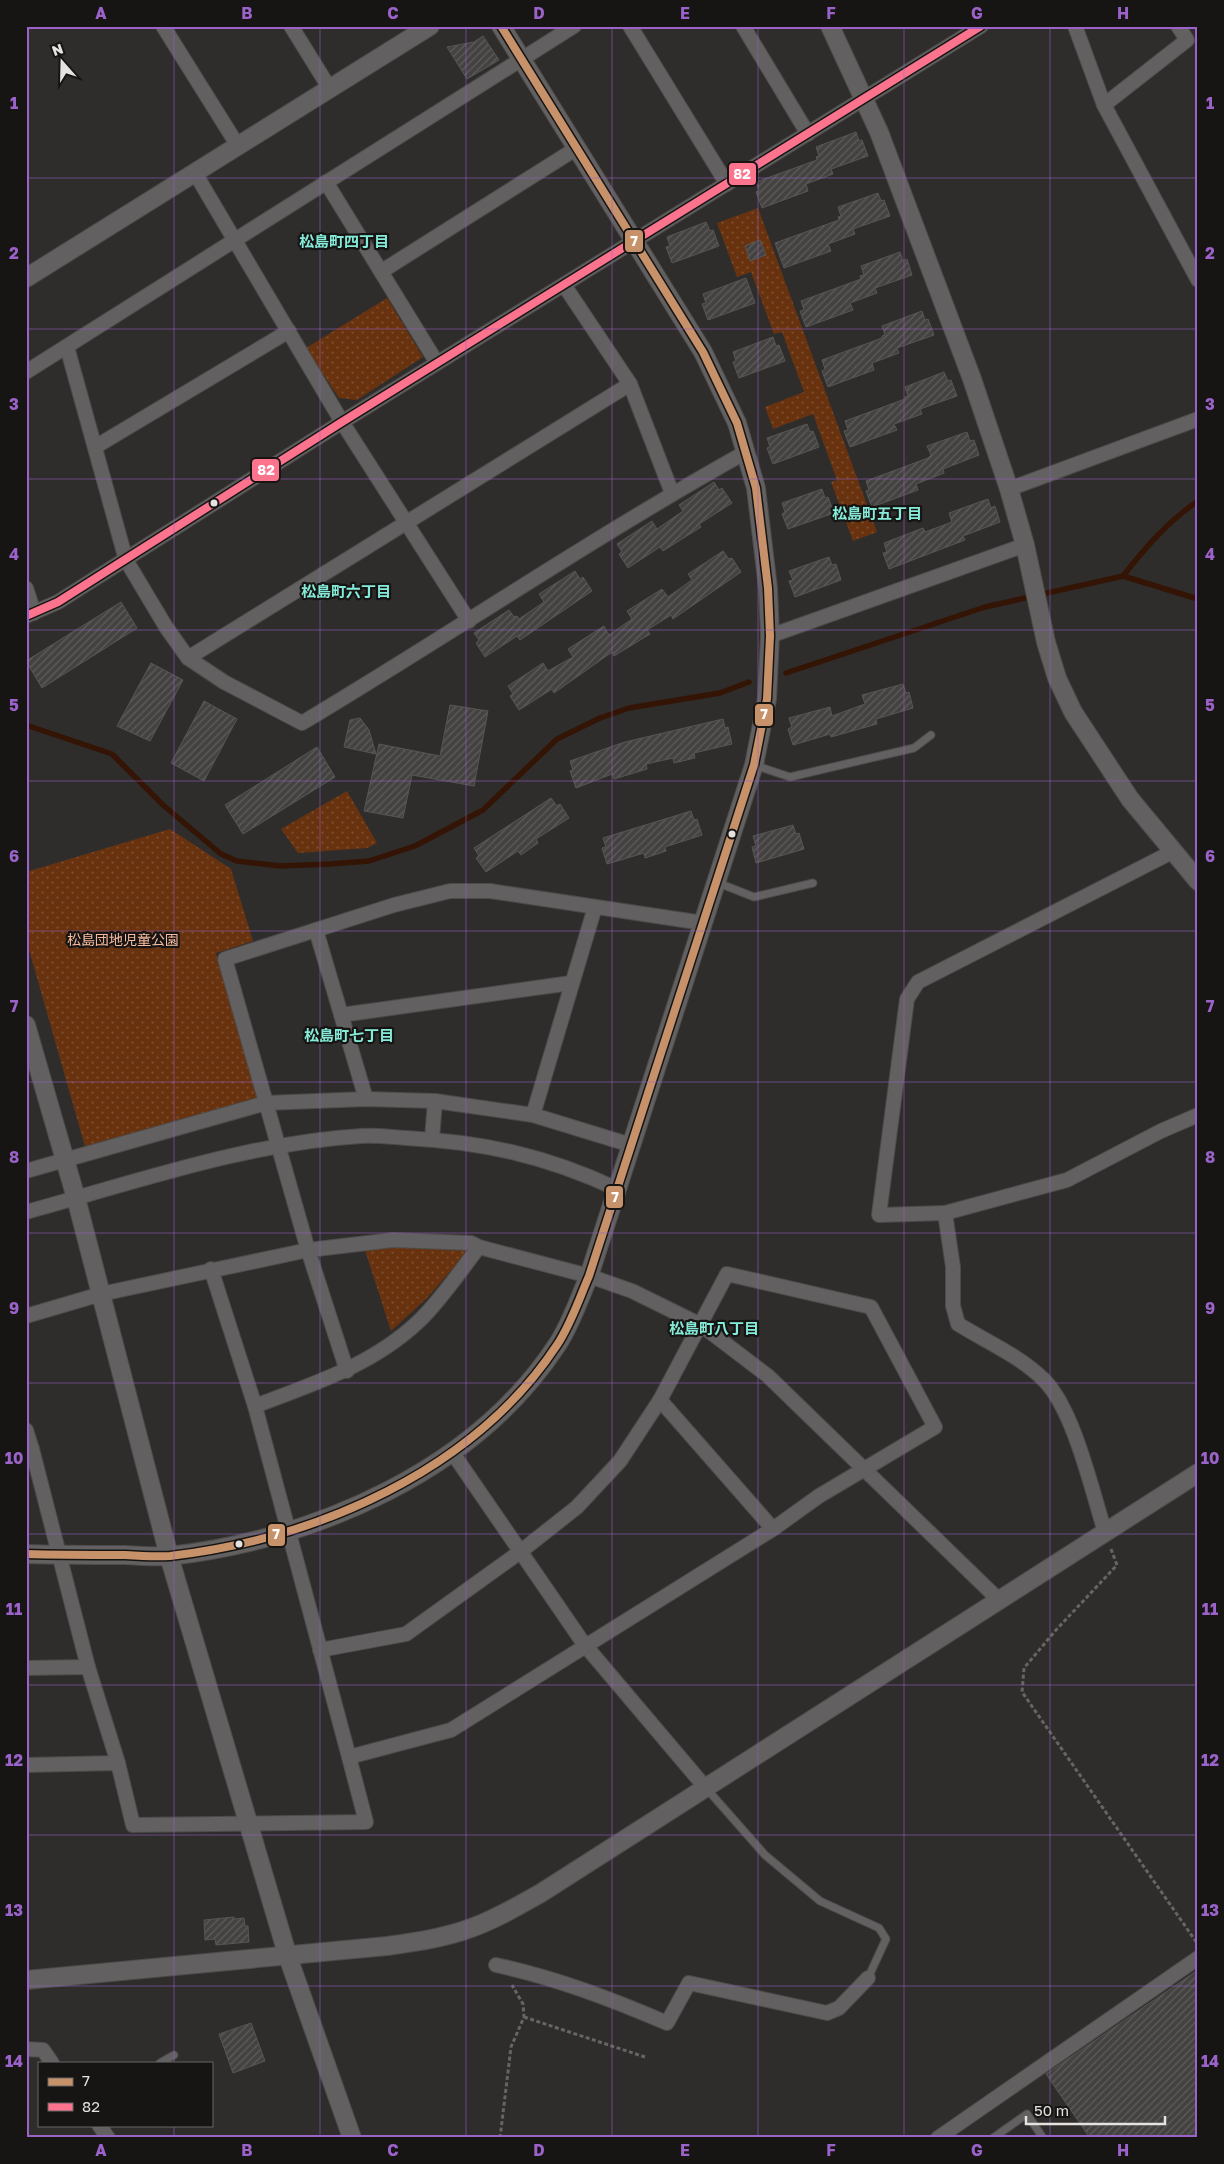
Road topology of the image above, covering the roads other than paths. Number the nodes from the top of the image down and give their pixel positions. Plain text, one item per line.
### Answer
1 (164, 26) edge
2 (291, 26) edge
3 (501, 26) edge
4 (574, 26) edge
5 (630, 26) edge
6 (743, 26) edge
7 (830, 26) edge
8 (981, 26) edge
9 (1075, 26) edge
10 (1178, 26) edge
11 (423, 28) edge
12 (521, 58) junction
13 (330, 89) junction
14 (864, 99) junction
15 (1104, 105) junction
16 (808, 134) junction
17 (238, 146) junction
18 (576, 148) junction
19 (195, 173) junction
20 (326, 182) junction
21 (726, 184) junction
22 (234, 239) junction
23 (634, 241) junction
24 (382, 271) junction
25 (26, 278) edge
26 (1198, 280) edge
27 (564, 285) junction
28 (289, 331) junction
29 (68, 347) junction
30 (437, 363) junction
31 (26, 372) edge
32 (630, 384) junction
33 (1198, 419) edge
34 (342, 422) junction
35 (95, 447) junction
36 (746, 452) junction
37 (1009, 489) junction
38 (672, 493) junction
39 (405, 522) junction
40 (1025, 545) junction
41 (126, 560) junction
42 (26, 588) edge
43 (30, 615) edge
44 (469, 621) junction
45 (770, 636) junction
46 (188, 658) junction
47 (931, 734) dead end
48 (754, 764) junction
49 (1172, 852) junction
50 (1198, 881) edge
51 (716, 882) junction
52 (813, 882) dead end
53 (595, 907) junction
54 (703, 923) junction
55 (316, 930) junction
56 (570, 982) junction
57 (341, 1015) junction
58 (26, 1025) edge
59 (366, 1099) junction
60 (435, 1101) junction
61 (266, 1103) junction
62 (533, 1115) junction
63 (1198, 1115) edge
64 (432, 1139) junction
65 (631, 1145) junction
66 (279, 1146) junction
67 (64, 1162) junction
68 (26, 1171) edge
69 (617, 1189) junction
70 (76, 1198) junction
71 (26, 1212) edge
72 (945, 1213) junction
73 (479, 1247) junction
74 (308, 1250) junction
75 (211, 1269) junction
76 (589, 1276) junction
77 (101, 1294) junction
78 (26, 1316) edge
79 (701, 1325) junction
80 (346, 1371) junction
81 (660, 1400) junction
82 (255, 1406) junction
83 (26, 1430) edge
84 (29, 1449) edge
85 (452, 1452) junction
86 (863, 1469) junction
87 (1198, 1473) edge
88 (773, 1528) junction
89 (288, 1531) junction
90 (1105, 1532) junction
91 (520, 1552) junction
92 (26, 1554) edge
93 (60, 1555) junction
94 (169, 1556) junction
95 (999, 1600) junction
96 (584, 1644) junction
97 (320, 1650) junction
98 (88, 1667) junction
99 (26, 1668) edge
100 (349, 1757) junction
101 (118, 1763) junction
102 (26, 1765) edge
103 (706, 1787) junction
104 (248, 1824) junction
105 (288, 1957) junction
106 (1198, 1958) edge
107 (496, 1965) road end
108 (868, 1978) joint
109 (26, 1980) edge
110 (26, 2049) edge
111 (174, 2054) dead end
112 (51, 2062) edge
113 (162, 2062) edge
114 (101, 2126) edge
115 (108, 2138) edge
116 (352, 2138) edge
117 (938, 2138) edge
118 (992, 2138) edge
119 (1043, 2138) edge

1 - 17 street
2 - 13 street
3 - 12 street
4 - 12 street
5 - 21 street
6 - 16 street
7 - 14 street
8 - 14 street
9 - 15 street
10 - 15 street
11 - 13 street
12 - 18 street
12 - 20 street
13 - 17 street
14 - 16 street
14 - 37 street
15 - 26 street
16 - 21 street
17 - 19 street
18 - 23 street
18 - 24 street
19 - 22 street
19 - 25 street
20 - 22 street
20 - 24 street
21 - 23 street
22 - 28 street
22 - 29 street
23 - 27 street
23 - 36 street
24 - 30 street
27 - 30 street
27 - 32 street
28 - 34 street
28 - 35 street
29 - 31 street
29 - 35 street
30 - 34 street
32 - 38 street
32 - 39 street
33 - 37 street
34 - 39 street
34 - 41 street
35 - 41 street
36 - 38 street
36 - 45 street
37 - 40 street
38 - 44 street
39 - 44 street
39 - 46 street
40 - 45 street
40 - 49 street
41 - 43 street
41 - 46 street
42 - 43 street
44 - 46 street
45 - 48 street
47 - 48 lane
48 - 51 street
49 - 50 street
49 - 72 street
51 - 52 lane
51 - 54 street
53 - 54 street
53 - 55 street
53 - 56 street
54 - 65 street
55 - 57 street
55 - 61 street
56 - 57 street
56 - 62 street
57 - 59 street
58 - 67 street
59 - 60 street
59 - 61 street
60 - 62 street
60 - 64 street
61 - 66 street
61 - 67 street
62 - 65 street
63 - 72 street
64 - 66 street
64 - 69 street
65 - 69 street
66 - 70 street
66 - 74 street
67 - 68 street
67 - 70 street
69 - 76 street
70 - 71 street
70 - 77 street
72 - 90 street
73 - 74 street
73 - 76 street
73 - 80 street
74 - 75 street
74 - 80 street
75 - 77 street
75 - 82 street
76 - 79 street
76 - 85 street
77 - 78 street
77 - 94 street
79 - 81 street
79 - 86 street
79 - 86 street
80 - 82 street
81 - 88 street
81 - 91 street
82 - 89 street
83 - 84 street
84 - 93 street
85 - 89 street
85 - 91 street
86 - 88 street
86 - 95 street
87 - 90 street
88 - 96 street
89 - 94 street
89 - 97 street
90 - 95 street
91 - 96 street
91 - 97 street
92 - 93 street
93 - 94 street
93 - 98 street
94 - 104 street
95 - 103 street
96 - 100 street
96 - 103 street
97 - 100 street
98 - 99 street
98 - 101 street
100 - 104 street
101 - 102 street
101 - 104 street
103 - 105 street
103 - 108 lane
104 - 105 street
105 - 109 street
105 - 116 street
106 - 117 street
107 - 108 street
110 - 112 street
111 - 113 lane
114 - 115 street
118 - 119 lane

